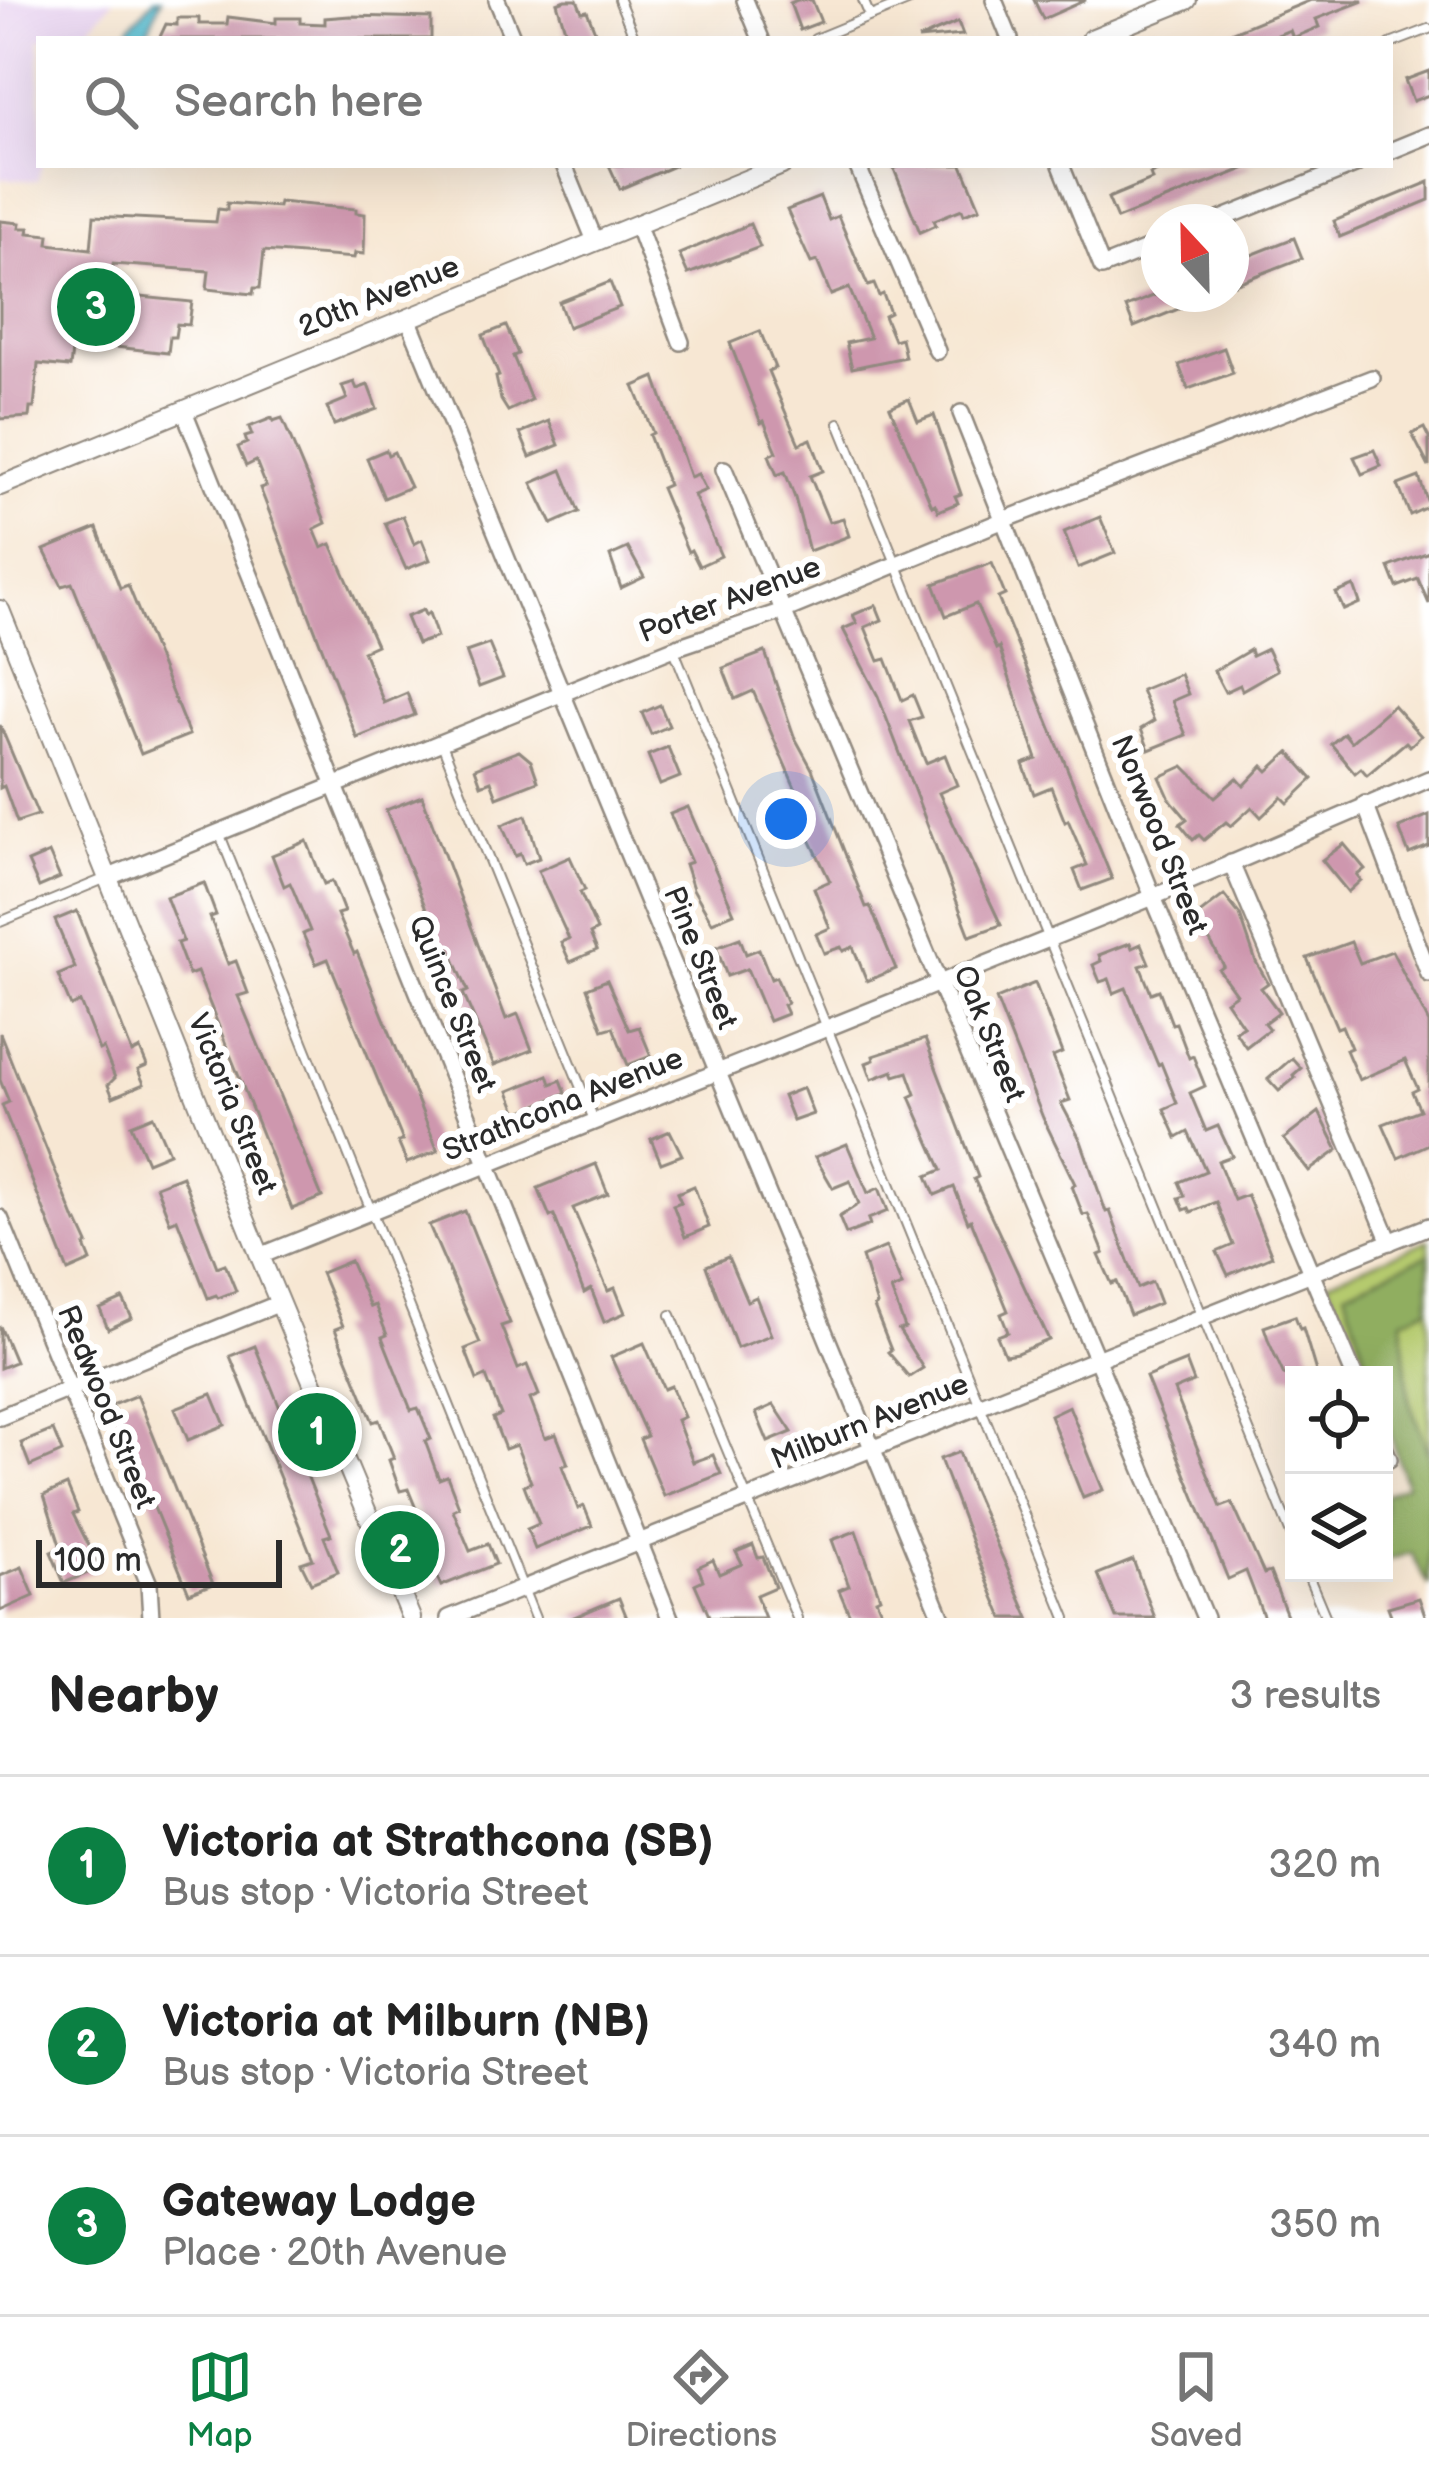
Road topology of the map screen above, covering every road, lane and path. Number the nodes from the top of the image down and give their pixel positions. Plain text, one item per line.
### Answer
1 (497, 0) edge
2 (619, 0) edge
3 (745, 0) edge
4 (863, 0) edge
5 (910, 0) edge
6 (994, 0) edge
7 (1186, 0) edge
8 (870, 16) junction
9 (1429, 29) edge
10 (512, 36) edge
11 (634, 36) edge
12 (759, 36) edge
13 (822, 36) edge
14 (1009, 36) edge
15 (1098, 36) edge
16 (1393, 43) edge
17 (1429, 135) edge
18 (1393, 150) edge
19 (565, 168) edge
20 (775, 168) edge
21 (857, 168) edge
22 (1066, 168) edge
23 (1348, 168) edge
24 (1249, 208) edge
25 (637, 224) junction
26 (595, 241) junction
27 (1141, 251) edge
28 (408, 318) junction
29 (681, 342) dead end
30 (937, 351) dead end
31 (1372, 378) dead end
32 (184, 410) junction
33 (961, 413) dead end
34 (839, 423) dead end
35 (724, 469) dead end
36 (0, 486) edge
37 (1004, 520) junction
38 (898, 562) junction
39 (783, 611) junction
40 (1, 615) edge
41 (674, 648) junction
42 (562, 696) junction
43 (442, 743) junction
44 (1429, 779) edge
45 (336, 787) junction
46 (1365, 804) junction
47 (219, 833) junction
48 (1231, 863) junction
49 (109, 877) junction
50 (1154, 897) junction
51 (0, 922) edge
52 (1048, 939) junction
53 (1429, 974) edge
54 (939, 984) junction
55 (828, 1029) junction
56 (718, 1072) junction
57 (595, 1121) junction
58 (488, 1165) junction
59 (370, 1211) junction
60 (0, 1218) edge
61 (1429, 1226) edge
62 (1390, 1242) junction
63 (260, 1256) junction
64 (1312, 1276) junction
65 (280, 1303) junction
66 (671, 1315) dead end
67 (1202, 1319) junction
68 (1095, 1362) junction
69 (1350, 1366) edge
70 (69, 1389) junction
71 (981, 1407) junction
72 (0, 1417) edge
73 (873, 1450) junction
74 (750, 1500) junction
75 (1285, 1518) edge
76 (641, 1544) junction
77 (1311, 1582) edge
78 (523, 1589) junction
79 (151, 1618) edge
80 (411, 1618) edge
81 (449, 1618) edge
82 (535, 1618) edge
83 (670, 1618) edge
84 (797, 1618) edge
85 (942, 1618) edge
86 (1066, 1618) edge
87 (1205, 1618) edge
88 (1326, 1618) edge

1 - 10 street
2 - 11 lane
3 - 12 street
4 - 8 lane
5 - 8 lane
6 - 14 street
7 - 15 street
8 - 13 lane
9 - 16 lane
17 - 18 street
19 - 26 street
20 - 25 street, 20th Avenue
21 - 30 street
22 - 27 street
23 - 24 street
25 - 26 street, 20th Avenue
25 - 29 street
26 - 28 street, 20th Avenue
28 - 32 street, 20th Avenue
28 - 42 street, Pine Street
31 - 37 street, Porter Avenue
32 - 36 street, 20th Avenue
32 - 45 street, Quince Street
33 - 37 street, Norwood Street
34 - 38 lane
35 - 39 street, Oak Street
37 - 38 street, Porter Avenue
37 - 50 street, Norwood Street
38 - 39 street, Porter Avenue
38 - 52 lane
39 - 41 street, Porter Avenue
39 - 54 street, Oak Street
40 - 49 street, Victoria Street
41 - 42 street, Porter Avenue
41 - 55 lane
42 - 43 street, Porter Avenue
42 - 56 street, Pine Street
43 - 45 street, Porter Avenue
43 - 57 lane
44 - 46 street, Strathcona Avenue
45 - 47 street, Porter Avenue
45 - 58 street, Quince Street
46 - 48 street, Strathcona Avenue
46 - 53 street
47 - 49 street, Porter Avenue
47 - 59 lane
48 - 50 street, Strathcona Avenue
48 - 62 street, Norwood Street
49 - 51 lane
49 - 63 street, Victoria Street
50 - 52 street, Strathcona Avenue
50 - 64 street, Norwood Street
52 - 54 street, Strathcona Avenue
52 - 67 lane
54 - 55 street, Strathcona Avenue
54 - 68 street, Oak Street
55 - 56 street, Strathcona Avenue
55 - 71 lane
56 - 57 street, Strathcona Avenue
56 - 73 street, Pine Street
57 - 58 street, Strathcona Avenue
58 - 59 street, Strathcona Avenue
58 - 76 street, Quince Street
59 - 63 street, Strathcona Avenue
59 - 78 lane
60 - 70 street, Redwood Street
61 - 62 street
62 - 64 street
63 - 65 street, Victoria Street
64 - 67 street, Milburn Avenue
64 - 69 street, Norwood Street
65 - 70 street
65 - 80 street, Victoria Street
66 - 74 lane
67 - 68 street, Milburn Avenue
67 - 75 lane
68 - 71 street, Milburn Avenue
68 - 87 street, Oak Street
70 - 72 street
70 - 79 street, Redwood Street
71 - 73 street, Milburn Avenue
71 - 86 lane
73 - 74 street, Milburn Avenue
73 - 85 street, Pine Street
74 - 76 street, Milburn Avenue
74 - 84 lane
76 - 78 street, Milburn Avenue
76 - 83 street, Quince Street
77 - 88 lane
78 - 81 street, Milburn Avenue
78 - 82 lane

